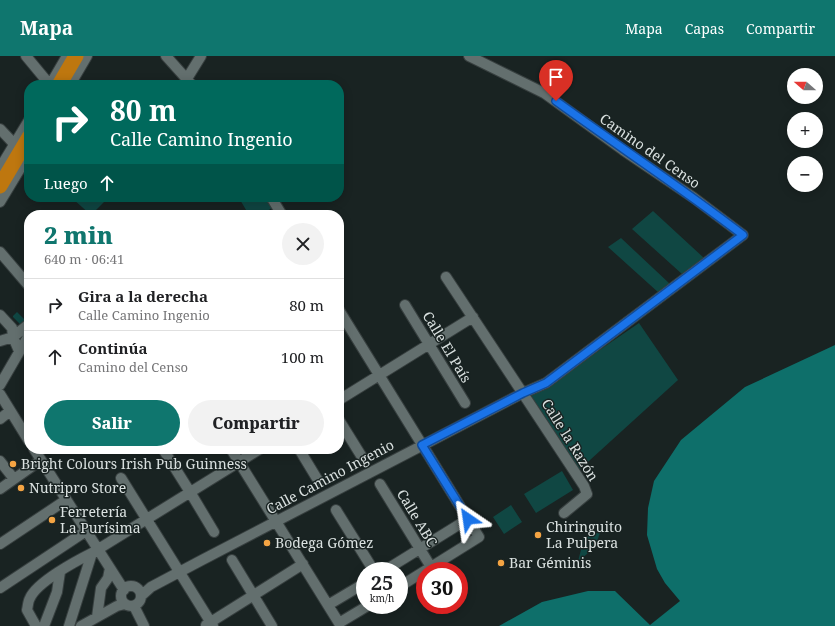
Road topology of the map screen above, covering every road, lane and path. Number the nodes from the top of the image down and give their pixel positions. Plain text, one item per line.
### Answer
1 (26, 56) edge
2 (67, 56) edge
3 (76, 56) edge
4 (88, 56) edge
5 (166, 56) edge
6 (201, 56) edge
7 (469, 56) edge
8 (46, 80) edge
9 (53, 80) edge
10 (62, 80) edge
11 (73, 80) edge
12 (185, 80) edge
13 (189, 80) edge
14 (0, 130) edge
15 (24, 130) edge
16 (24, 151) edge
17 (24, 153) edge
18 (24, 154) edge
19 (1, 177) edge
20 (0, 202) edge
21 (0, 252) edge
22 (446, 277) dead end
23 (24, 280) edge
24 (406, 305) dead end
25 (0, 315) edge
26 (473, 317) junction
27 (344, 318) edge
28 (24, 328) edge
29 (13, 337) junction
30 (0, 342) edge
31 (24, 343) edge
32 (429, 344) junction
33 (19, 351) junction
34 (380, 375) junction
35 (0, 384) edge
36 (523, 393) junction
37 (0, 394) edge
38 (344, 397) edge
39 (465, 403) dead end
40 (10, 411) junction
41 (0, 419) edge
42 (344, 428) edge
43 (24, 433) edge
44 (422, 445) junction
45 (37, 454) edge
46 (166, 454) edge
47 (234, 454) edge
48 (252, 454) edge
49 (301, 454) edge
50 (362, 458) dead end
51 (41, 460) junction
52 (0, 461) edge
53 (239, 462) junction
54 (120, 478) dead end
55 (14, 479) junction
56 (319, 482) dead end
57 (380, 484) dead end
58 (0, 489) edge
59 (190, 492) junction
60 (66, 500) junction
61 (336, 510) dead end
62 (564, 513) dead end
63 (147, 519) junction
64 (468, 519) junction
65 (276, 522) junction
66 (86, 531) junction
67 (214, 532) dead end
68 (0, 544) edge
69 (419, 549) junction
70 (95, 551) junction
71 (232, 560) dead end
72 (368, 562) edge
73 (398, 562) edge
74 (428, 562) edge
75 (439, 562) edge
76 (302, 564) junction
77 (110, 568) junction
78 (179, 571) junction
79 (60, 572) junction
80 (0, 588) edge
81 (356, 589) edge
82 (139, 593) junction
83 (254, 595) junction
84 (124, 601) junction
85 (328, 606) junction
86 (356, 613) edge
87 (97, 617) junction
88 (209, 625) edge
89 (36, 626) edge
90 (44, 626) edge
91 (69, 626) edge
92 (81, 626) edge
93 (144, 626) edge
94 (272, 626) edge

1 - 8 street
2 - 9 street
3 - 10 highway
4 - 11 street
5 - 12 street
6 - 13 street
7 - 36 street, Camino del Censo
14 - 16 street
15 - 19 street
17 - 19 highway
18 - 20 street
21 - 23 street
22 - 26 street, Calle la Razón
24 - 32 street, Calle El País
25 - 29 street
26 - 32 street
26 - 36 street, Calle la Razón
27 - 34 street
28 - 29 street
29 - 30 street
29 - 33 street
31 - 33 street
32 - 34 street
32 - 39 street, Calle El País
33 - 35 street
34 - 38 street
34 - 44 street
36 - 44 street, Calle Camino Ingenio
36 - 62 street, Calle la Razón
37 - 40 street
40 - 41 street
40 - 43 street
42 - 50 street
44 - 64 street
44 - 65 street, Calle Camino Ingenio
45 - 51 street
46 - 59 street
47 - 53 street
48 - 53 street
49 - 56 street
51 - 55 street
51 - 60 street
52 - 55 street
53 - 59 street
53 - 65 street
54 - 63 street
55 - 58 street
57 - 69 street, Calle ABC
59 - 63 street
59 - 67 street
60 - 66 street
60 - 68 street
61 - 72 street
63 - 70 street
63 - 78 street
64 - 69 street
64 - 75 street
65 - 76 street
65 - 78 street, Calle Camino Ingenio
66 - 70 street
66 - 80 street
69 - 73 street
69 - 74 street, Calle ABC
70 - 77 street
70 - 79 street
70 - 91 street
71 - 83 street
76 - 83 street
76 - 85 street
77 - 84 street
77 - 87 street
78 - 82 street, Calle Camino Ingenio
78 - 88 street
79 - 89 street
79 - 90 street
81 - 85 street
82 - 84 street
82 - 84 street, Calle Camino Ingenio
83 - 88 street
83 - 94 street
84 - 87 street
84 - 93 street
85 - 86 street
87 - 92 street

